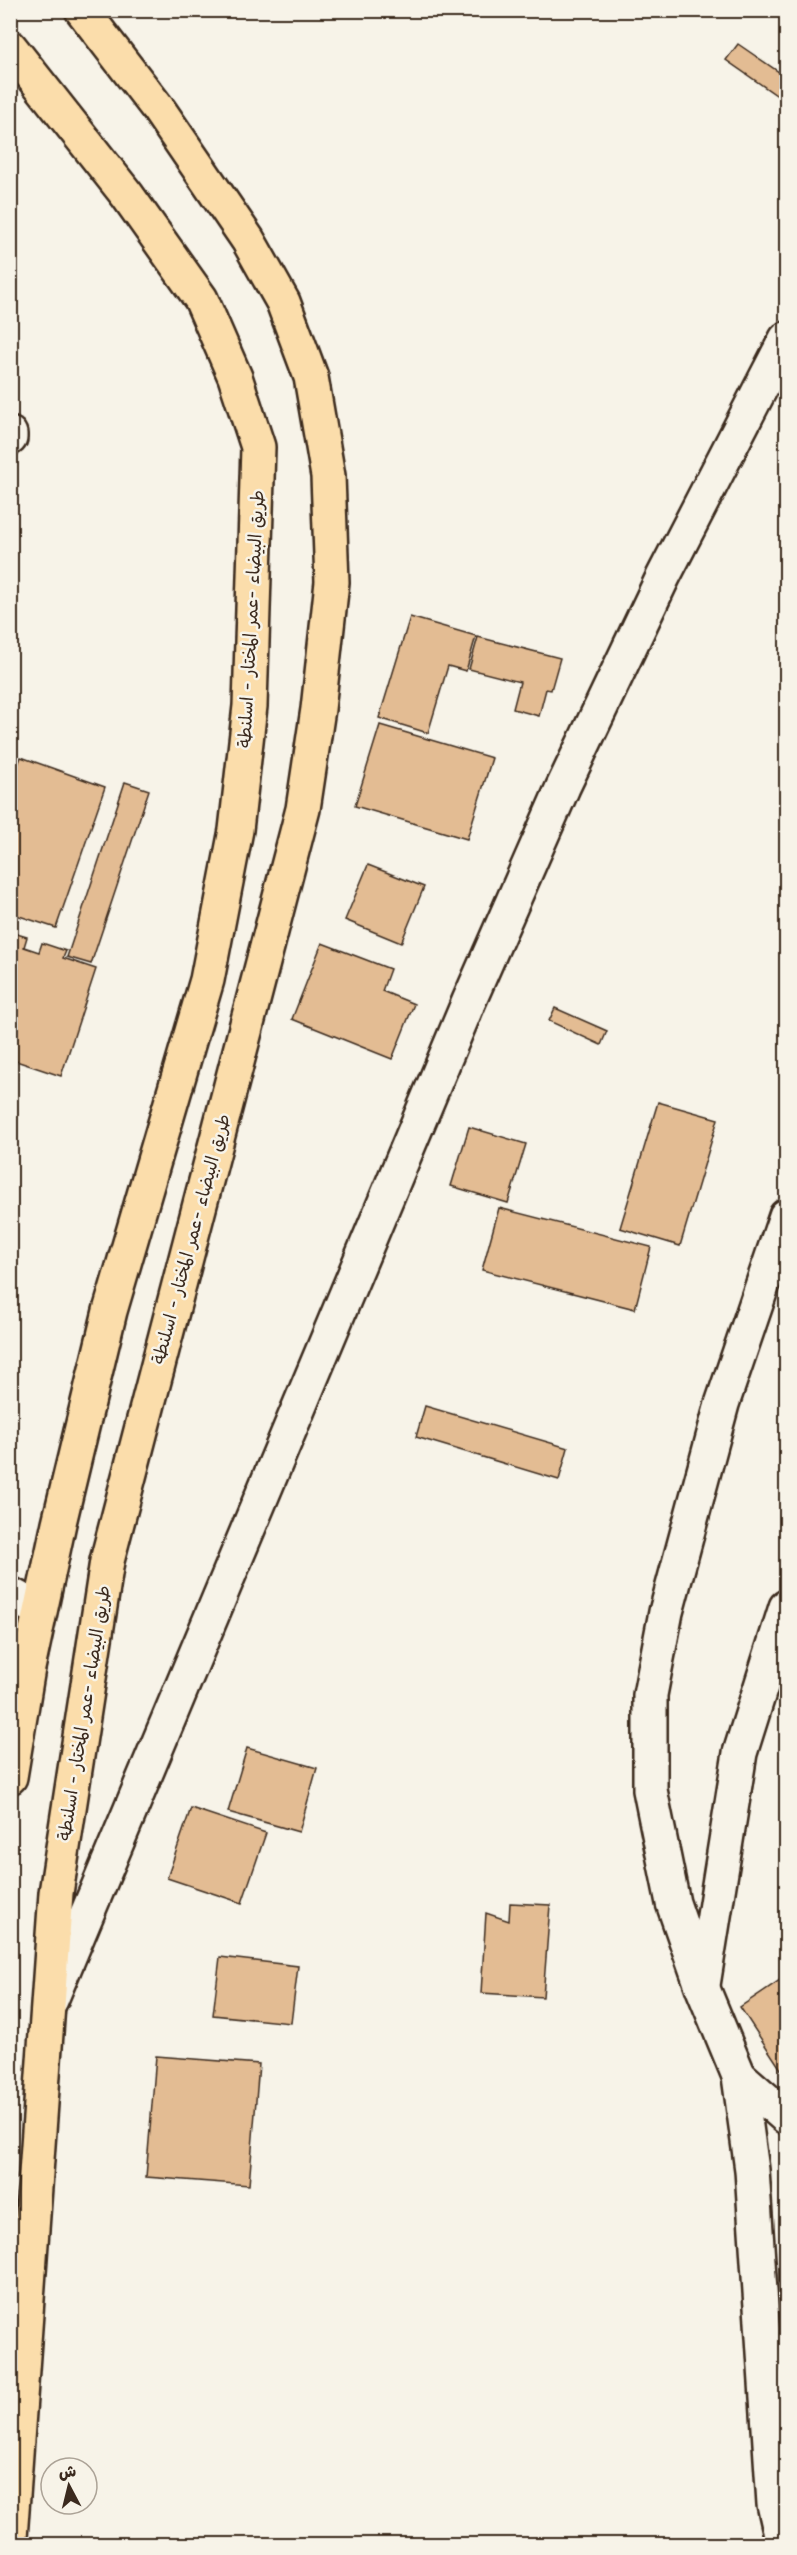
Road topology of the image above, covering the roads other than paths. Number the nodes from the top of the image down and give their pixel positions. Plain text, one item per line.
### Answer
1 (82, 10) edge
2 (10, 47) edge
3 (786, 339) edge
4 (786, 1216) edge
5 (10, 1594) edge
6 (786, 1607) edge
7 (39, 1610) junction
8 (10, 1778) edge
9 (703, 1989) junction
10 (47, 2010) junction
11 (739, 2076) junction
12 (786, 2117) edge
13 (10, 2538) edge
14 (783, 2544) edge

1 - 10 main road, طريق البيضاء -عمر المختار - اسلنطة
2 - 7 main road, طريق البيضاء -عمر المختار - اسلنطة
3 - 10 street
4 - 9 street
5 - 7 street
6 - 9 street
7 - 8 main road, طريق البيضاء -عمر المختار - اسلنطة
9 - 11 street
10 - 13 main road, طريق البيضاء -عمر المختار - اسلنطة
11 - 12 street
11 - 14 street

